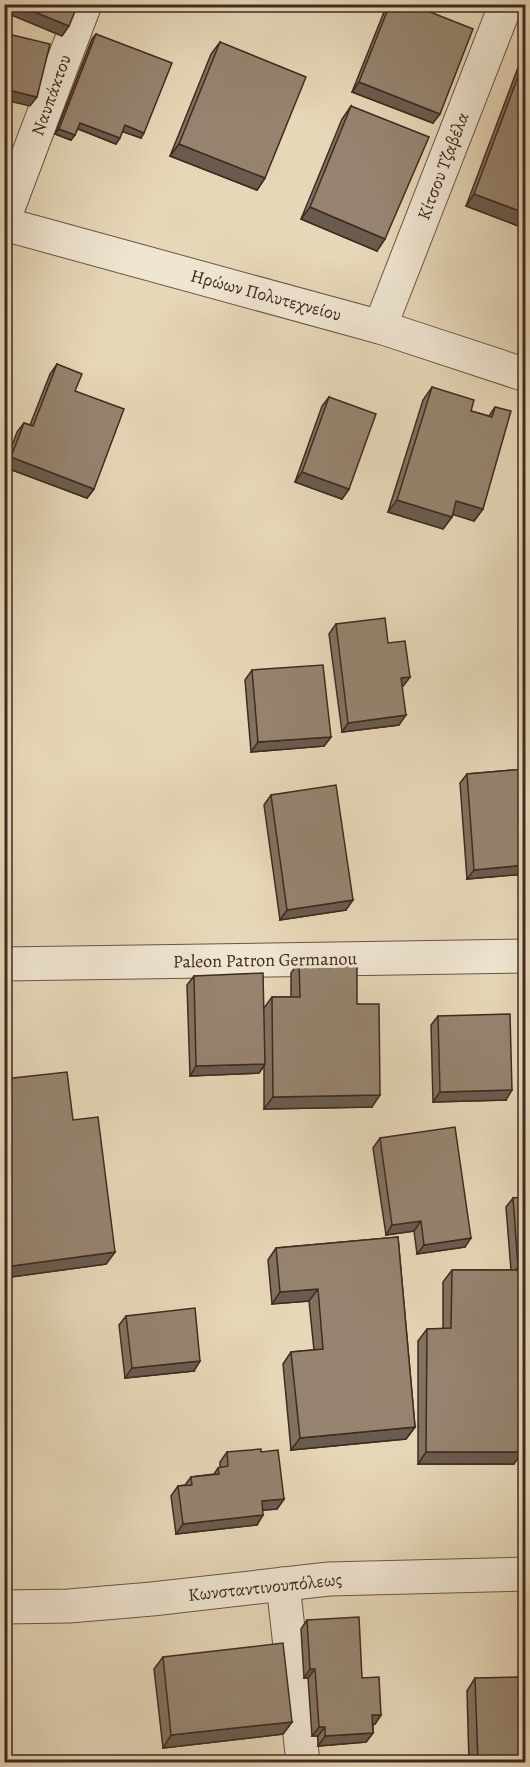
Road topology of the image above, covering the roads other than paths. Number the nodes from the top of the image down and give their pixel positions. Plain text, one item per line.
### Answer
1 (85, 4) edge
2 (506, 4) edge
3 (4, 219) edge
4 (4, 224) edge
5 (380, 327) junction
6 (525, 375) edge
7 (525, 956) edge
8 (4, 964) edge
9 (525, 1574) edge
10 (284, 1584) junction
11 (4, 1607) edge
12 (303, 1762) edge

1 - 3 street, Ναυπάκτου
2 - 5 street, Κίτσου Τζαβέλα
4 - 5 street, Ηρώων Πολυτεχνείου
5 - 6 street, Ηρώων Πολυτεχνείου
7 - 8 street, Paleon Patron Germanou
9 - 10 street, Κωνσταντινουπόλεως
10 - 11 street, Κωνσταντινουπόλεως
10 - 12 street

